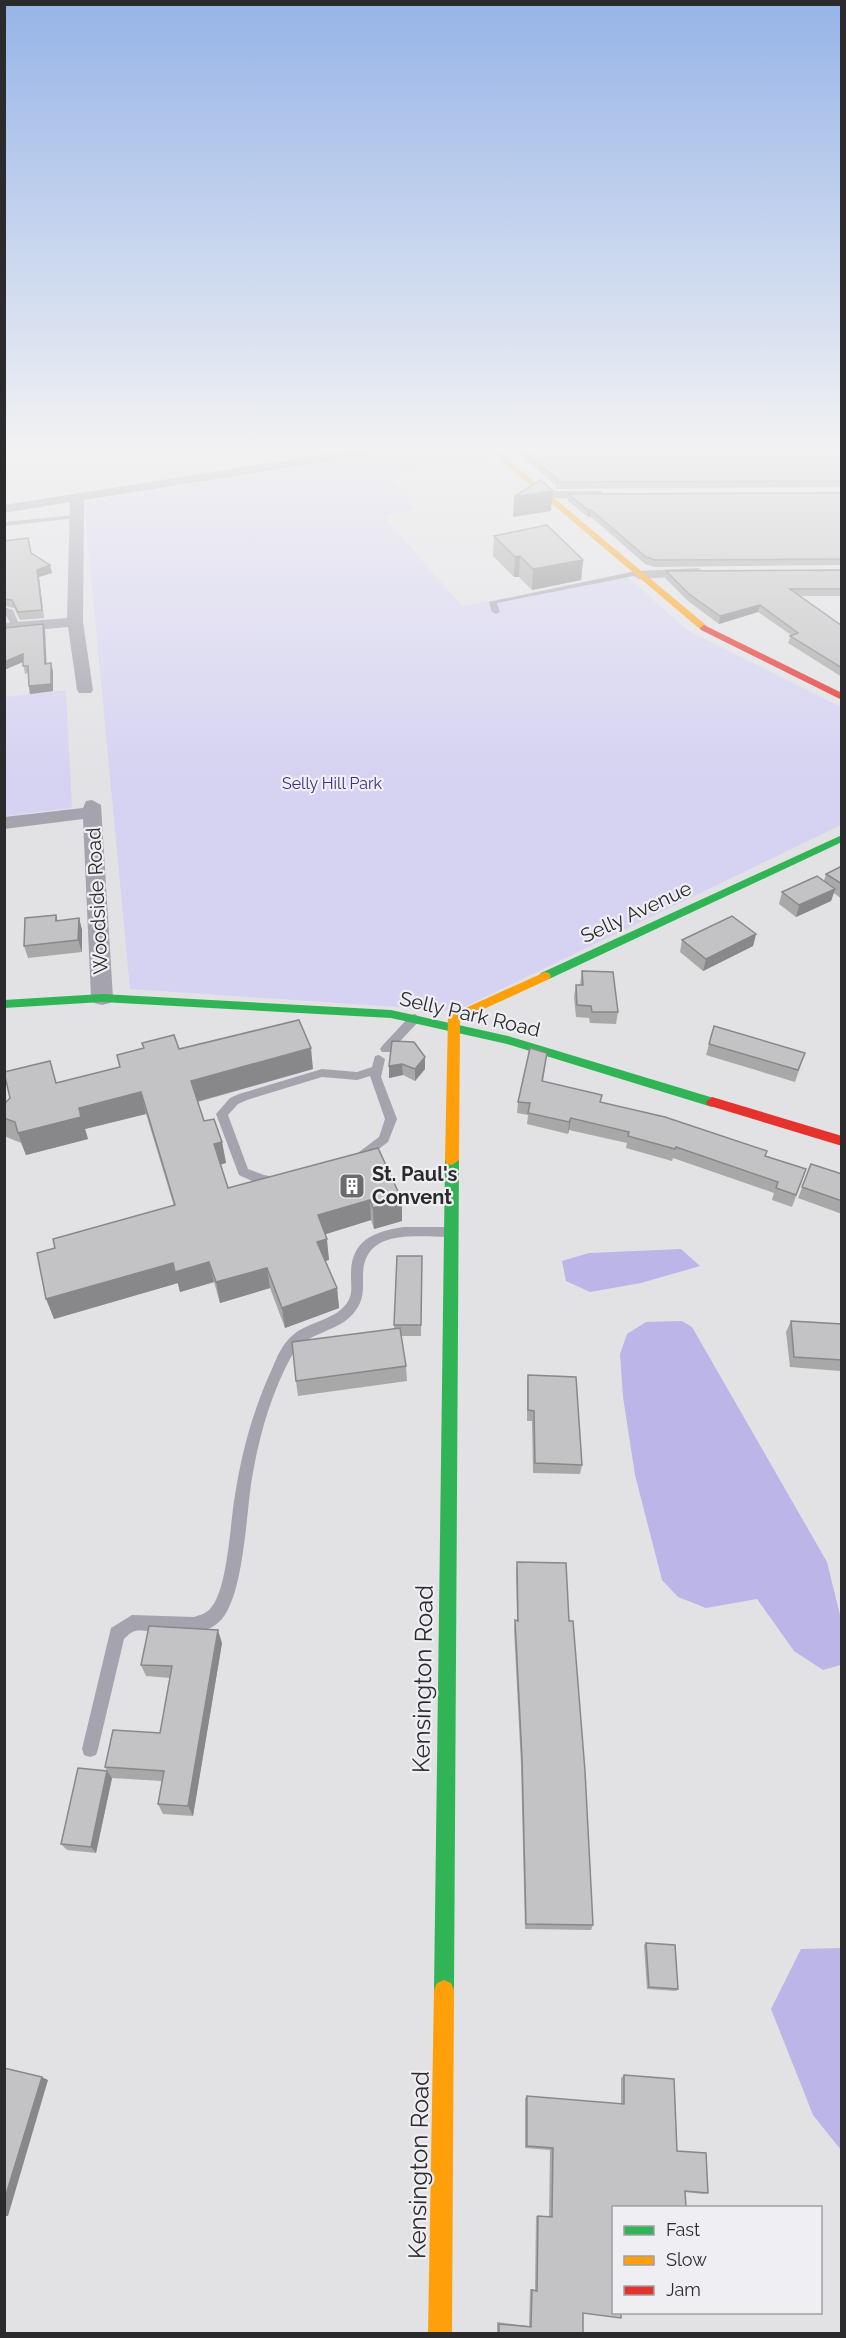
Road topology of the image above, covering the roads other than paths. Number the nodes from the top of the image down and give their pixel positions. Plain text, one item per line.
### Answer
1 (75, 556) edge
2 (616, 556) edge
3 (718, 572) edge
4 (637, 574) junction
5 (516, 597) junction
6 (522, 607) dead end
7 (4, 609) edge
8 (496, 612) dead end
9 (75, 622) junction
10 (10, 627) edge
11 (85, 690) dead end
12 (842, 697) edge
13 (4, 823) edge
14 (842, 838) edge
15 (102, 998) junction
16 (4, 1004) edge
17 (415, 1018) junction
18 (452, 1025) junction
19 (381, 1059) junction
20 (842, 1141) edge
21 (352, 1160) edge
22 (284, 1180) edge
23 (450, 1232) junction
24 (90, 1749) dead end
25 (440, 2334) edge

1 - 9 street
2 - 4 street
3 - 4 street
4 - 5 lane
4 - 12 street
5 - 6 lane
5 - 8 lane
7 - 10 lane
9 - 10 street
9 - 11 street
13 - 15 street, Woodside Road
14 - 18 street, Selly Avenue
15 - 16 street, Selly Park Road
15 - 17 street, Selly Park Road
17 - 18 street, Selly Park Road
17 - 19 lane
18 - 20 street, Selly Park Road
18 - 23 street, Kensington Road
19 - 21 lane
19 - 22 lane
23 - 24 lane
23 - 25 street, Kensington Road

